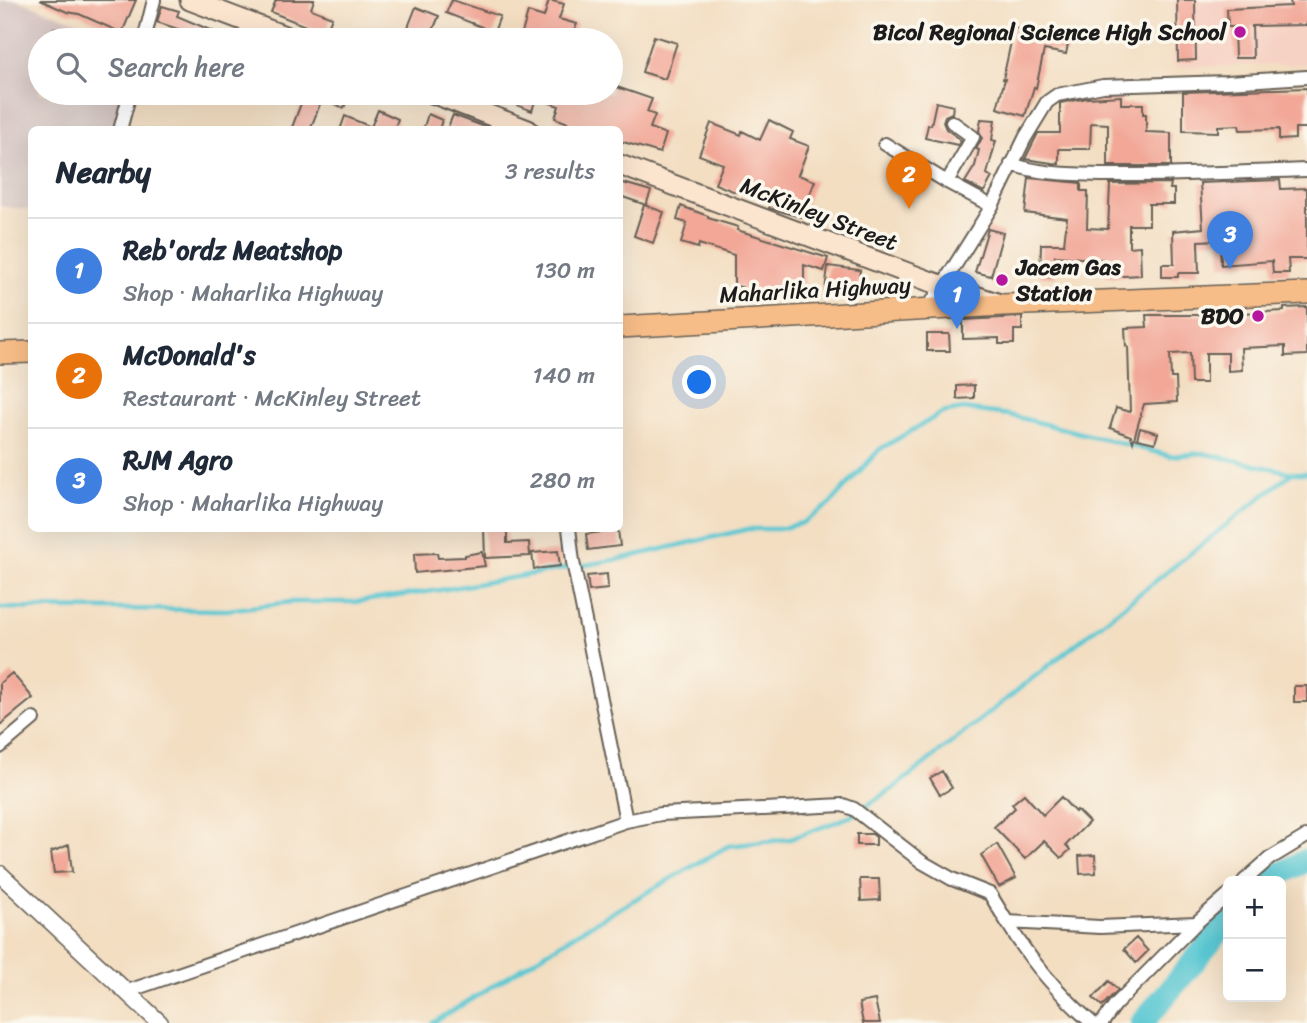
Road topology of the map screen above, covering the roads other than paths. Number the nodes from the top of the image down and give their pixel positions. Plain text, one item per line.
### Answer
1 (154, 0) edge
2 (190, 0) edge
3 (147, 28) edge
4 (264, 28) edge
5 (1307, 77) edge
6 (127, 105) edge
7 (463, 105) edge
8 (952, 122) dead end
9 (121, 126) edge
10 (518, 126) edge
11 (885, 144) dead end
12 (1011, 164) junction
13 (623, 166) edge
14 (1307, 170) edge
15 (947, 182) junction
16 (992, 206) junction
17 (944, 285) junction
18 (1307, 293) edge
19 (1003, 305) junction
20 (927, 310) junction
21 (623, 327) edge
22 (28, 352) edge
23 (0, 353) edge
24 (569, 532) edge
25 (33, 719) dead end
26 (0, 747) edge
27 (626, 821) junction
28 (1307, 836) edge
29 (0, 874) edge
30 (1250, 876) edge
31 (1223, 899) edge
32 (1007, 922) junction
33 (1196, 923) junction
34 (125, 992) junction
35 (160, 1023) edge
36 (1092, 1023) edge
37 (1102, 1023) edge

1 - 3 street
2 - 4 main road
5 - 12 street
6 - 9 street
7 - 10 main road
8 - 15 street
11 - 15 street
12 - 14 street
12 - 16 street
13 - 17 main road, McKinley Street
15 - 16 street
16 - 17 street
17 - 19 main road, McKinley Street
17 - 20 street
18 - 19 highway, Maharlika Highway
19 - 20 highway, Maharlika Highway
20 - 21 highway, Maharlika Highway
22 - 23 highway
24 - 27 street
25 - 26 street
27 - 32 street
27 - 34 street
28 - 30 street
29 - 34 street
31 - 33 street
32 - 33 street
32 - 36 street
33 - 37 street
34 - 35 street

